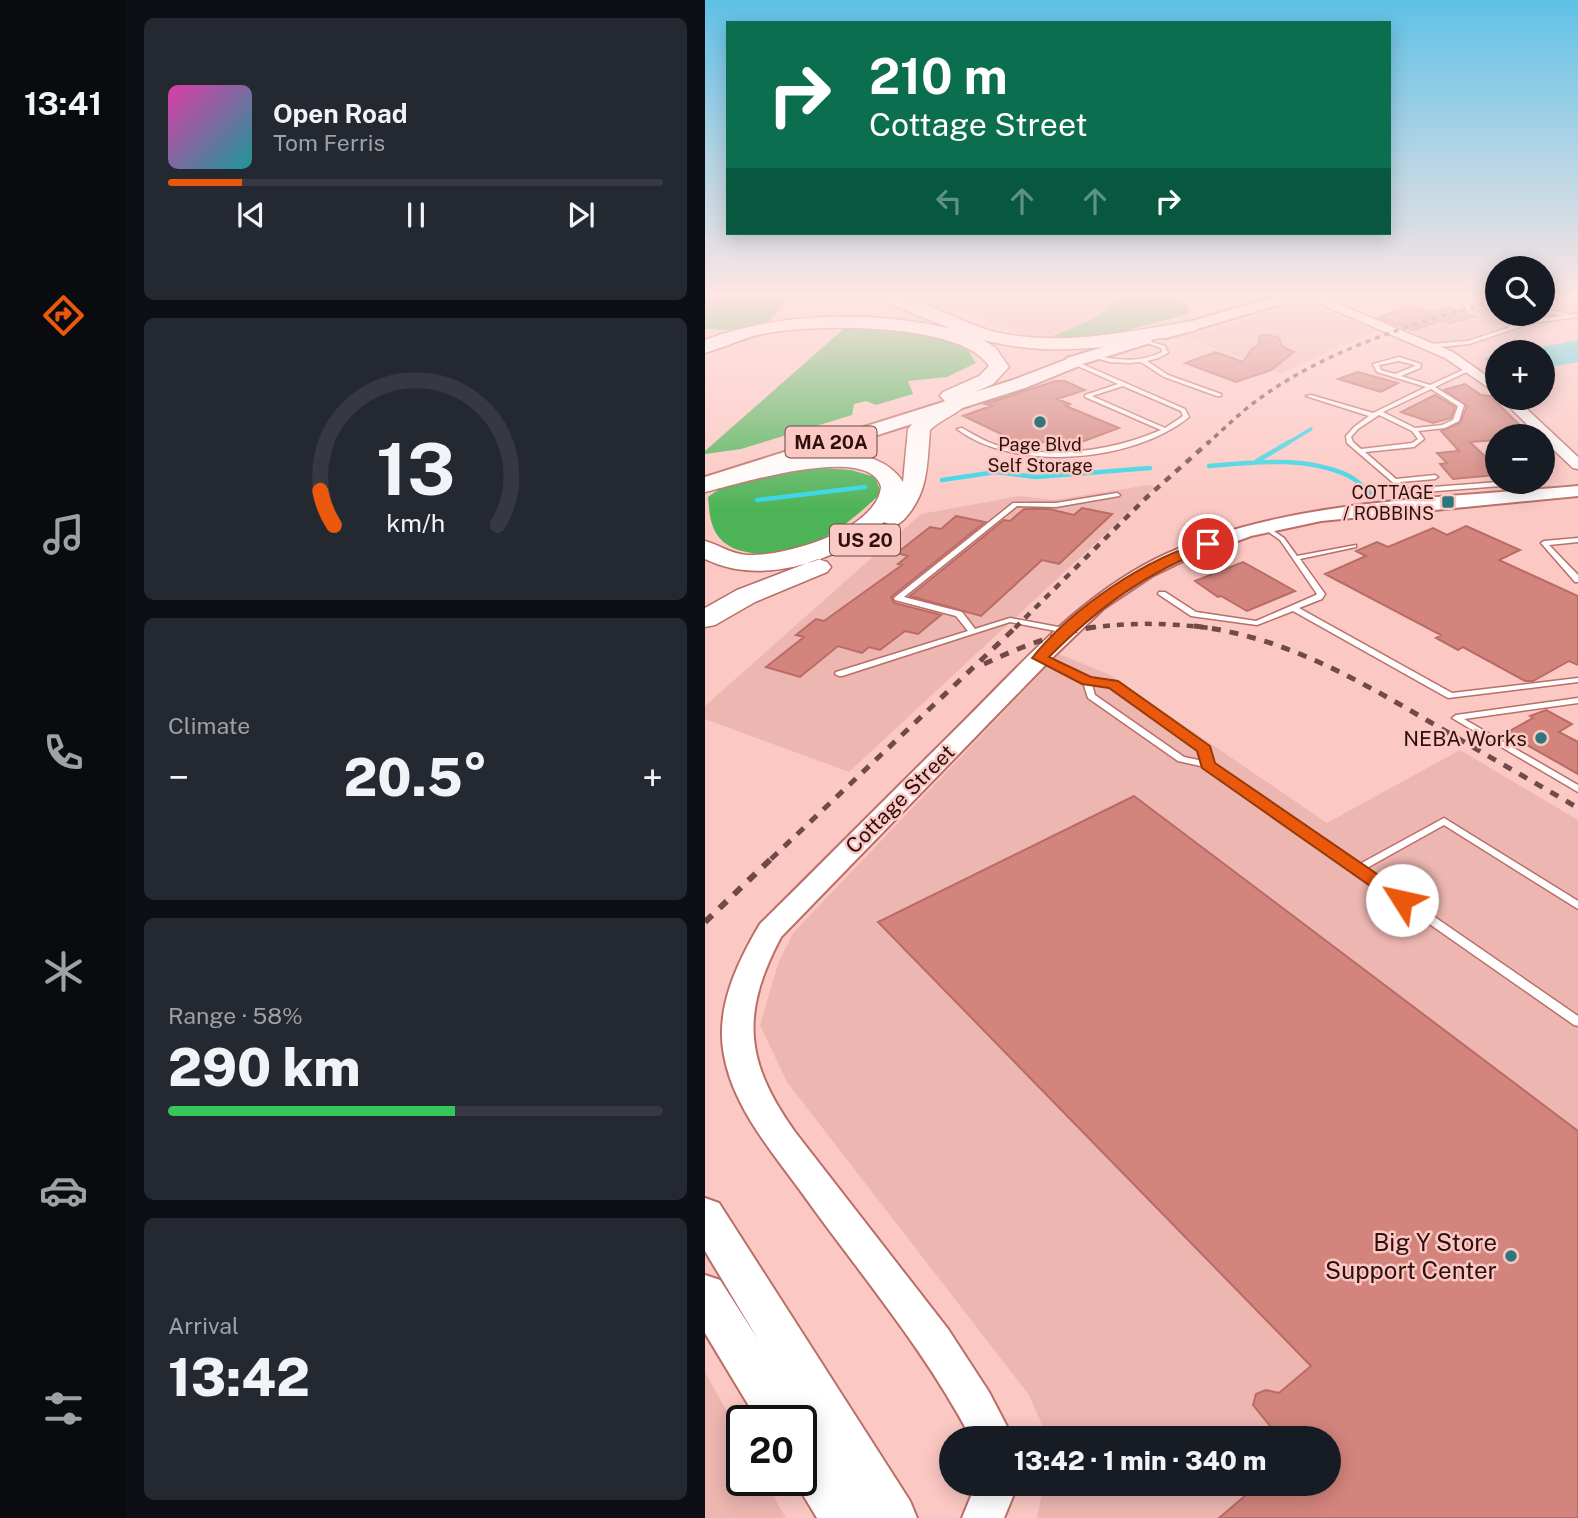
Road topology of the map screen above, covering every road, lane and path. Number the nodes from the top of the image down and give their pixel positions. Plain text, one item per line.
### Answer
1 (998, 369) edge
2 (1056, 369) edge
3 (1089, 369) edge
4 (1155, 369) edge
5 (1378, 369) edge
6 (1414, 369) edge
7 (1469, 369) edge
8 (1395, 376) junction
9 (1123, 384) junction
10 (1432, 387) junction
11 (1219, 395) dead end
12 (1309, 396) dead end
13 (954, 399) junction
14 (1518, 410) edge
15 (1379, 413) junction
16 (1531, 424) edge
17 (960, 429) dead end
18 (1414, 429) junction
19 (1166, 430) junction
20 (1555, 448) edge
21 (1360, 451) junction
22 (1578, 465) edge
23 (705, 474) edge
24 (1435, 477) dead end
25 (1394, 481) junction
26 (705, 485) edge
27 (1485, 490) edge
28 (1555, 490) edge
29 (1578, 491) edge
30 (1117, 495) dead end
31 (1411, 498) junction
32 (1265, 527) junction
33 (1578, 540) edge
34 (1354, 546) dead end
35 (705, 549) edge
36 (1296, 558) junction
37 (1578, 580) edge
38 (1162, 594) dead end
39 (1293, 608) junction
40 (705, 619) edge
41 (972, 630) junction
42 (1066, 631) junction
43 (1039, 658) junction
44 (839, 674) dead end
45 (1578, 680) edge
46 (1088, 681) junction
47 (1578, 700) edge
48 (1208, 765) junction
49 (1578, 789) edge
50 (1358, 869) junction
51 (1578, 906) edge
52 (1578, 1022) edge
53 (705, 1215) edge
54 (705, 1294) edge
55 (774, 1405) edge
56 (988, 1426) edge
57 (817, 1473) edge
58 (992, 1496) edge
59 (845, 1518) edge
60 (893, 1518) edge
61 (983, 1518) edge

1 - 13 highway
2 - 13 main road, US 20
3 - 9 lane
4 - 11 lane
5 - 8 lane
6 - 8 lane
7 - 10 lane
8 - 10 lane
9 - 19 lane
9 - 19 lane
10 - 15 lane
10 - 18 lane
12 - 15 lane
13 - 23 main road, US 20
13 - 26 main road, MA 20A
13 - 40 highway, US 20
14 - 16 street
15 - 18 lane
15 - 21 lane
17 - 19 lane
18 - 21 lane
20 - 22 street
21 - 25 lane
24 - 25 lane
25 - 31 lane
26 - 35 highway
27 - 31 main road, Cottage Street
28 - 29 main road, Cottage Street
30 - 41 lane
31 - 32 main road, Cottage Street
32 - 36 lane
32 - 42 main road, Cottage Street
33 - 37 lane
34 - 36 lane
36 - 39 lane
38 - 39 lane
39 - 45 lane
41 - 42 lane
41 - 44 lane
42 - 43 main road, Cottage Street
43 - 46 lane
43 - 56 main road, Cottage Street
46 - 48 lane
46 - 48 lane
47 - 49 lane
48 - 50 lane
50 - 51 lane
50 - 52 lane
53 - 60 main road
54 - 55 main road
57 - 59 main road
58 - 61 main road

